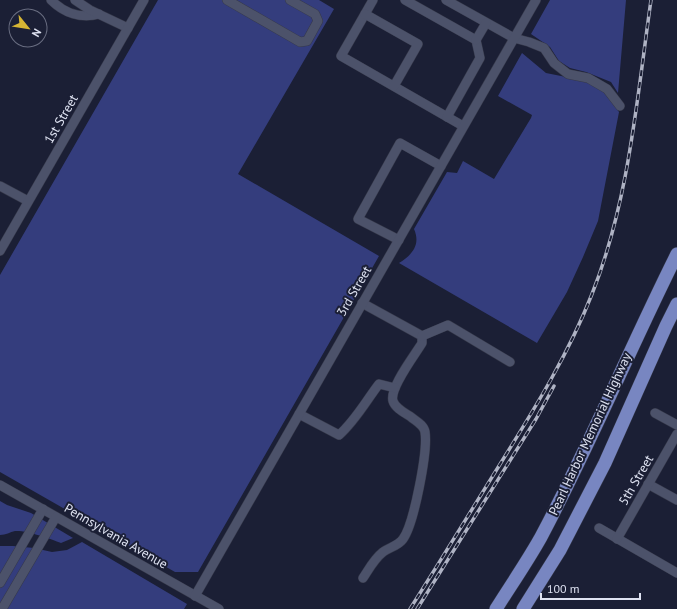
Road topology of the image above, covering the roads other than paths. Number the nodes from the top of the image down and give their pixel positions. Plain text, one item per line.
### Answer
1 (51, 0) edge
2 (75, 0) edge
3 (144, 0) edge
4 (227, 0) edge
5 (290, 0) edge
6 (373, 0) edge
7 (405, 0) edge
8 (446, 0) edge
9 (536, 0) edge
10 (100, 14) junction
11 (365, 14) junction
12 (486, 23) junction
13 (128, 28) junction
14 (514, 38) junction
15 (476, 40) junction
16 (394, 86) junction
17 (620, 106) dead end
18 (447, 117) junction
19 (463, 126) junction
20 (440, 166) junction
21 (0, 186) edge
22 (28, 201) junction
23 (399, 240) junction
24 (0, 251) edge
25 (677, 254) edge
26 (362, 303) junction
27 (677, 304) edge
28 (422, 336) junction
29 (510, 362) dead end
30 (395, 388) junction
31 (655, 413) dead end
32 (299, 414) junction
33 (677, 425) edge
34 (677, 434) edge
35 (648, 484) junction
36 (0, 485) edge
37 (677, 500) edge
38 (43, 509) junction
39 (56, 516) junction
40 (598, 528) dead end
41 (617, 539) junction
42 (677, 573) edge
43 (363, 578) dead end
44 (0, 583) edge
45 (195, 596) junction
46 (2, 609) edge
47 (219, 609) edge
48 (496, 609) edge
49 (523, 609) edge

1 - 10 street
2 - 10 street
3 - 13 street, 1st Street
4 - 5 street
6 - 11 street
7 - 15 street
8 - 12 street
9 - 14 street, 3rd Street
10 - 13 street
11 - 16 street
11 - 16 street
12 - 14 street
12 - 15 street
13 - 22 street, 1st Street
14 - 17 street
14 - 19 street, 3rd Street
15 - 18 street
16 - 18 street
18 - 19 street
19 - 20 street, 3rd Street
20 - 23 street, 3rd Street
20 - 23 street
21 - 22 street
22 - 24 street, 1st Street
23 - 26 street, 3rd Street
25 - 48 highway, Pearl Harbor Memorial Highway
26 - 28 street
26 - 32 street, 3rd Street
27 - 49 highway, Pearl Harbor Memorial Highway
28 - 29 street
28 - 30 street
30 - 32 street
30 - 43 street
31 - 33 street
32 - 45 street, 3rd Street
34 - 35 street, 5th Street
35 - 37 street
35 - 41 street, 5th Street
36 - 38 street, Pennsylvania Avenue
38 - 39 street, Pennsylvania Avenue
38 - 44 street
39 - 45 street, Pennsylvania Avenue
39 - 46 street
40 - 41 street
41 - 42 street
45 - 47 street, Pennsylvania Avenue

